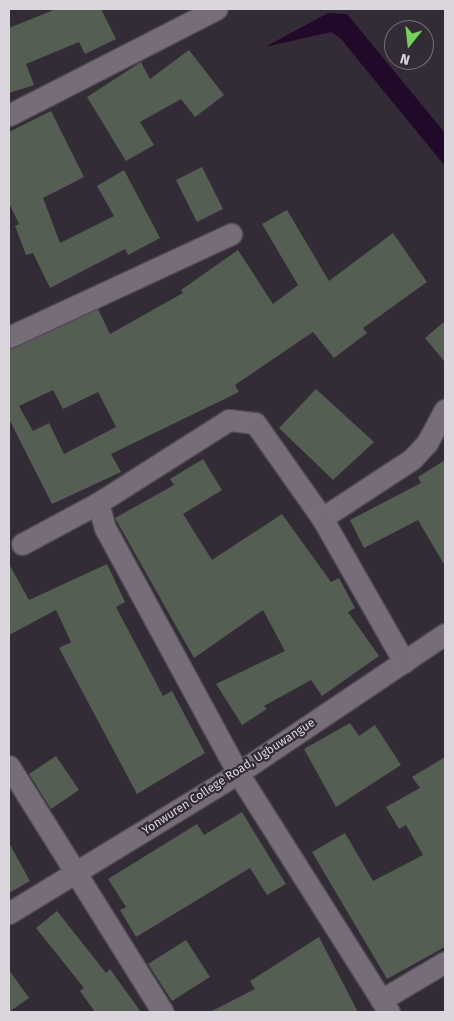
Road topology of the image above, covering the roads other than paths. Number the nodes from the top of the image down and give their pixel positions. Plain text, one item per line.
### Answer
1 (216, 9) edge
2 (9, 115) edge
3 (230, 234) dead end
4 (9, 337) edge
5 (445, 409) edge
6 (98, 503) junction
7 (322, 518) junction
8 (22, 544) dead end
9 (445, 634) edge
10 (404, 662) junction
11 (9, 766) edge
12 (238, 773) junction
13 (75, 873) junction
14 (9, 913) edge
15 (445, 962) edge
16 (385, 1006) edge
17 (163, 1012) edge

1 - 2 street
3 - 4 street
5 - 7 street
6 - 7 street
6 - 8 street
6 - 12 street
7 - 10 street
9 - 10 street, Yonwuren College Road, Ugbuwangue
10 - 12 street, Yonwuren College Road, Ugbuwangue
11 - 13 street
12 - 13 street, Yonwuren College Road, Ugbuwangue
12 - 16 street
13 - 14 street, Yonwuren College Road, Ugbuwangue
13 - 17 street
15 - 16 street

